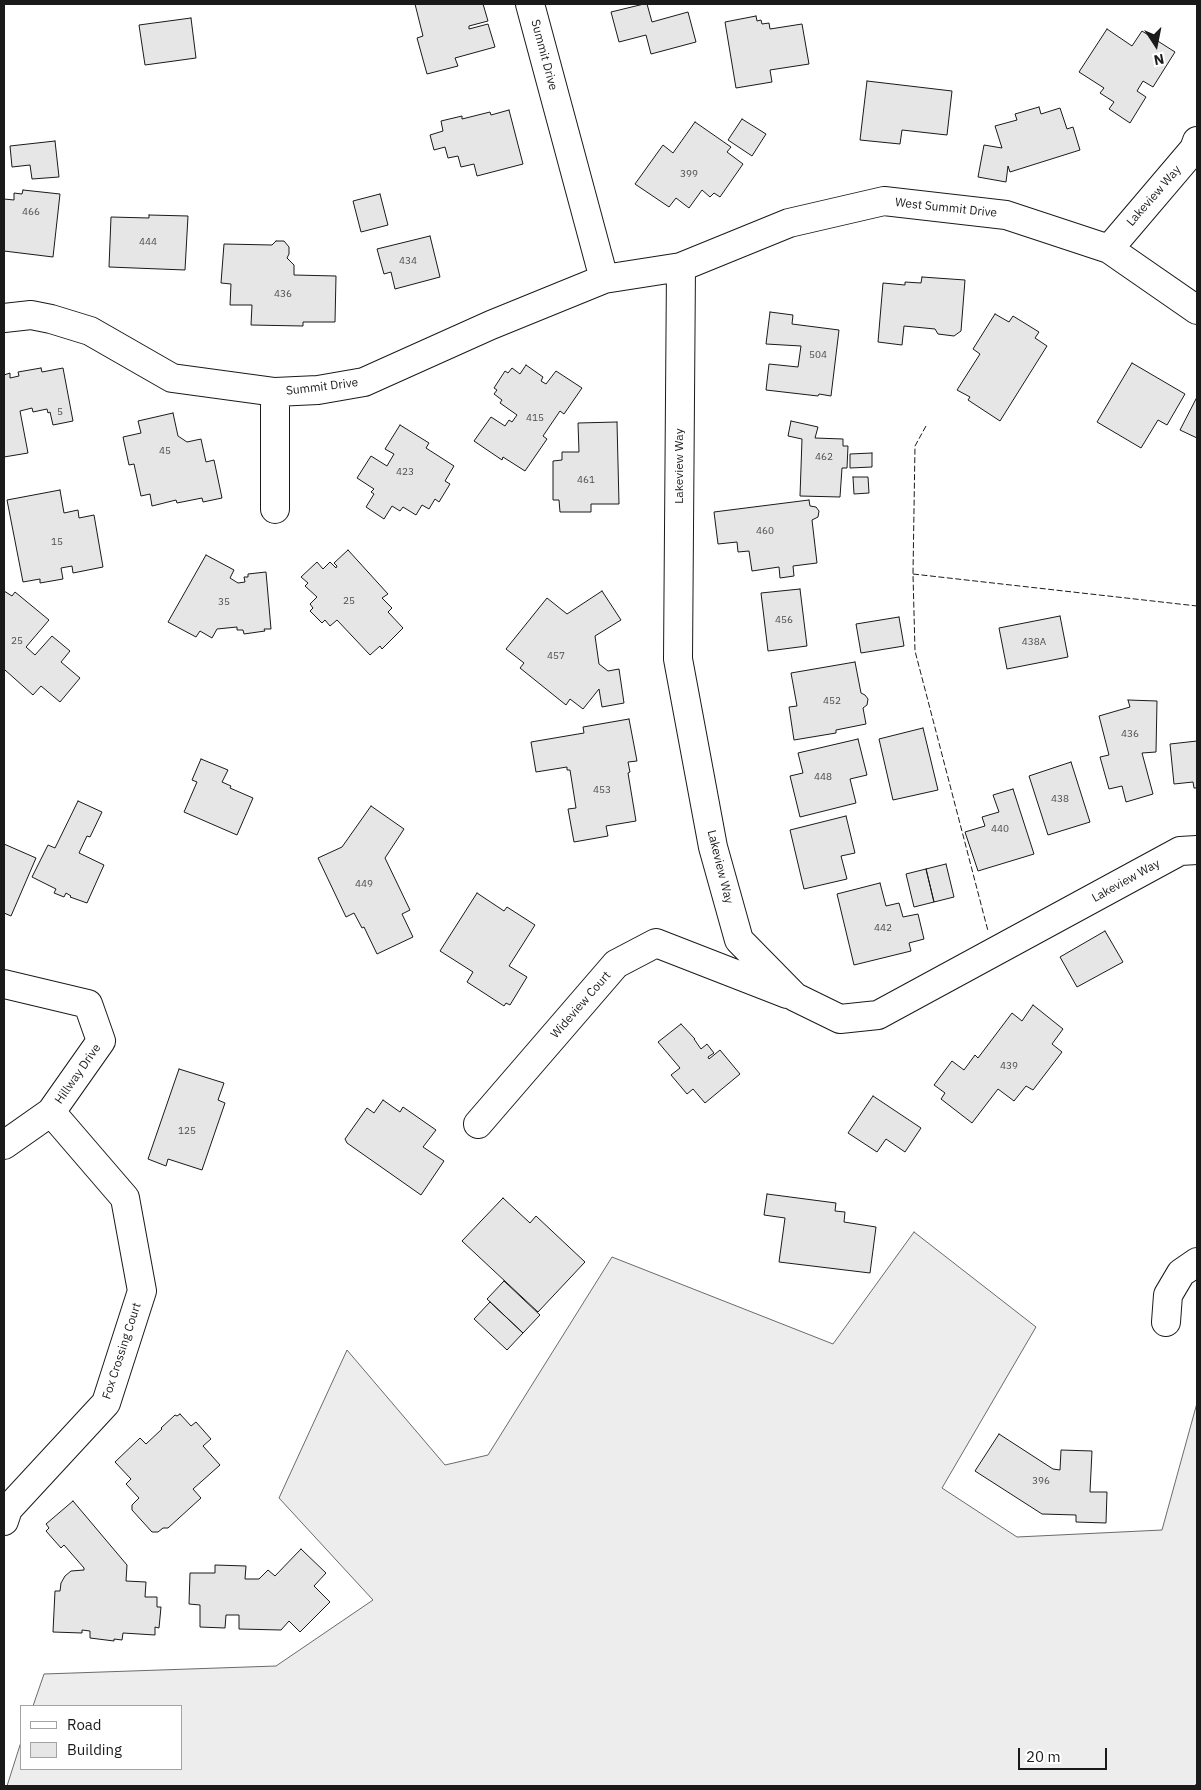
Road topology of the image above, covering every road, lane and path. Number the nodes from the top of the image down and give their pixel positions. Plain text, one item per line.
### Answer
1 (530, 4) edge
2 (1197, 141) edge
3 (1109, 249) junction
4 (681, 267) junction
5 (604, 279) junction
6 (1197, 310) edge
7 (4, 318) edge
8 (275, 392) junction
9 (276, 508) dead end
10 (1197, 850) edge
11 (4, 984) edge
12 (795, 997) junction
13 (51, 1112) junction
14 (478, 1124) dead end
15 (4, 1145) edge
16 (1197, 1262) edge
17 (1166, 1322) dead end
18 (4, 1521) edge

1 - 5 street, Summit Drive
2 - 3 street, Lakeview Way
3 - 4 street, West Summit Drive
3 - 6 street, West Summit Drive
4 - 5 street, Summit Drive
4 - 12 street, Lakeview Way
5 - 8 street, Summit Drive
7 - 8 street, Summit Drive
8 - 9 street
10 - 12 street, Lakeview Way
11 - 13 street, Hillway Drive
12 - 14 street, Wideview Court
13 - 15 street
13 - 18 street, Fox Crossing Court
16 - 17 street

